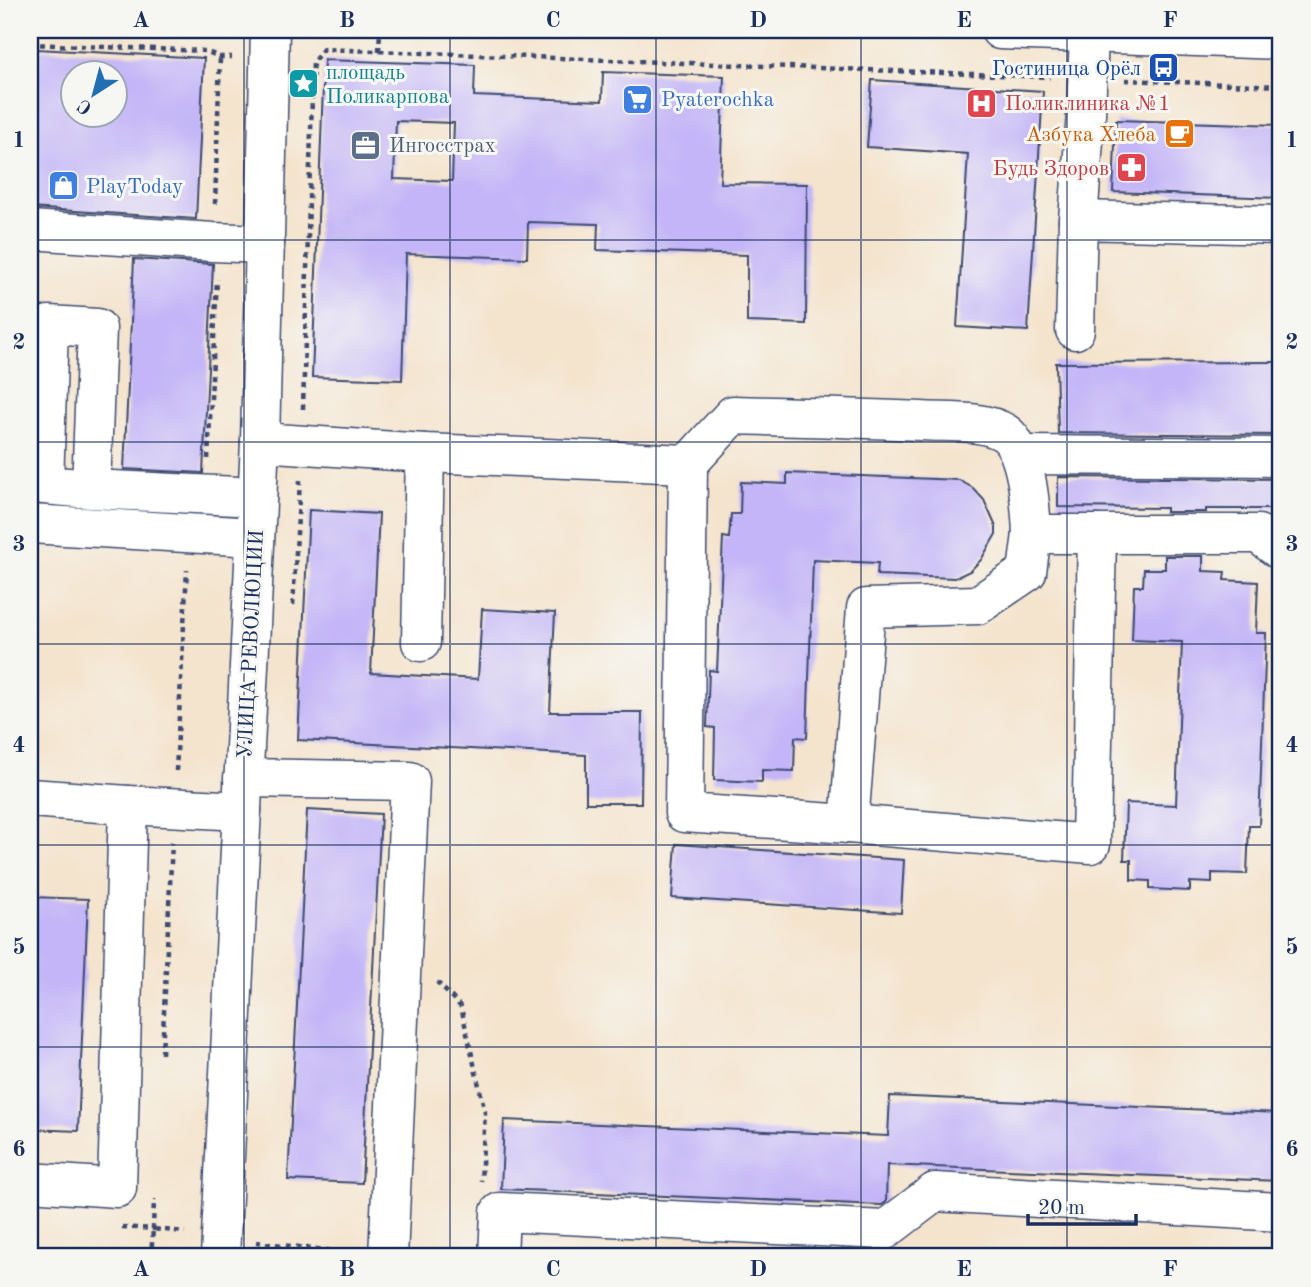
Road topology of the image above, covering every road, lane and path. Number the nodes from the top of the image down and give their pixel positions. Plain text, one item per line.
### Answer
1 (380, 30) edge
2 (1000, 30) edge
3 (1089, 33) junction
4 (1281, 40) edge
5 (30, 44) edge
6 (270, 44) edge
7 (379, 51) junction
8 (220, 57) junction
9 (313, 62) junction
10 (1087, 78) junction
11 (1281, 86) edge
12 (1078, 220) junction
13 (1281, 225) edge
14 (30, 230) edge
15 (213, 243) junction
16 (265, 244) junction
17 (1075, 330) dead end
18 (260, 442) junction
19 (302, 445) junction
20 (425, 453) junction
21 (1021, 455) junction
22 (1281, 457) edge
23 (688, 464) junction
24 (91, 489) dead end
25 (206, 494) junction
26 (257, 497) junction
27 (30, 524) edge
28 (196, 534) junction
29 (1032, 534) junction
30 (1097, 534) junction
31 (255, 537) junction
32 (1281, 551) edge
33 (293, 612) dead end
34 (421, 642) dead end
35 (242, 794) junction
36 (30, 798) edge
37 (128, 805) junction
38 (174, 807) junction
39 (849, 824) junction
40 (402, 946) junction
41 (161, 1066) dead end
42 (30, 1182) edge
43 (155, 1188) dead end
44 (500, 1212) junction
45 (1281, 1212) edge
46 (153, 1229) dead end
47 (259, 1229) dead end
48 (884, 1243) edge
49 (219, 1257) edge
50 (266, 1257) edge
51 (388, 1257) edge
52 (498, 1257) edge

1 - 7 path
2 - 3 street
3 - 4 street
3 - 10 street
5 - 8 path
6 - 8 path
6 - 9 path
6 - 16 street, УЛИЦА РЕВОЛЮЦИИ
7 - 9 path
7 - 10 path
8 - 15 path
9 - 19 path
10 - 11 path
10 - 12 street
12 - 13 street
12 - 17 street
14 - 15 street
15 - 16 street
15 - 25 path
16 - 18 street, УЛИЦА РЕВОЛЮЦИИ
18 - 19 street
18 - 26 street, УЛИЦА РЕВОЛЮЦИИ
19 - 20 street
19 - 33 path
20 - 23 street
20 - 34 street
21 - 22 street
21 - 23 street
21 - 29 street
23 - 39 street
24 - 25 street
25 - 26 street
26 - 31 street, УЛИЦА РЕВОЛЮЦИИ
27 - 28 street
28 - 31 street
28 - 38 path
29 - 30 street
29 - 39 street
30 - 32 street
30 - 39 street
31 - 35 street, УЛИЦА РЕВОЛЮЦИИ
35 - 38 street
35 - 40 street
35 - 49 street, УЛИЦА РЕВОЛЮЦИИ
36 - 37 street
37 - 38 street
37 - 42 street
38 - 41 path
40 - 44 path
40 - 51 street
43 - 46 path
44 - 48 street
44 - 52 street
45 - 48 street
47 - 50 path

